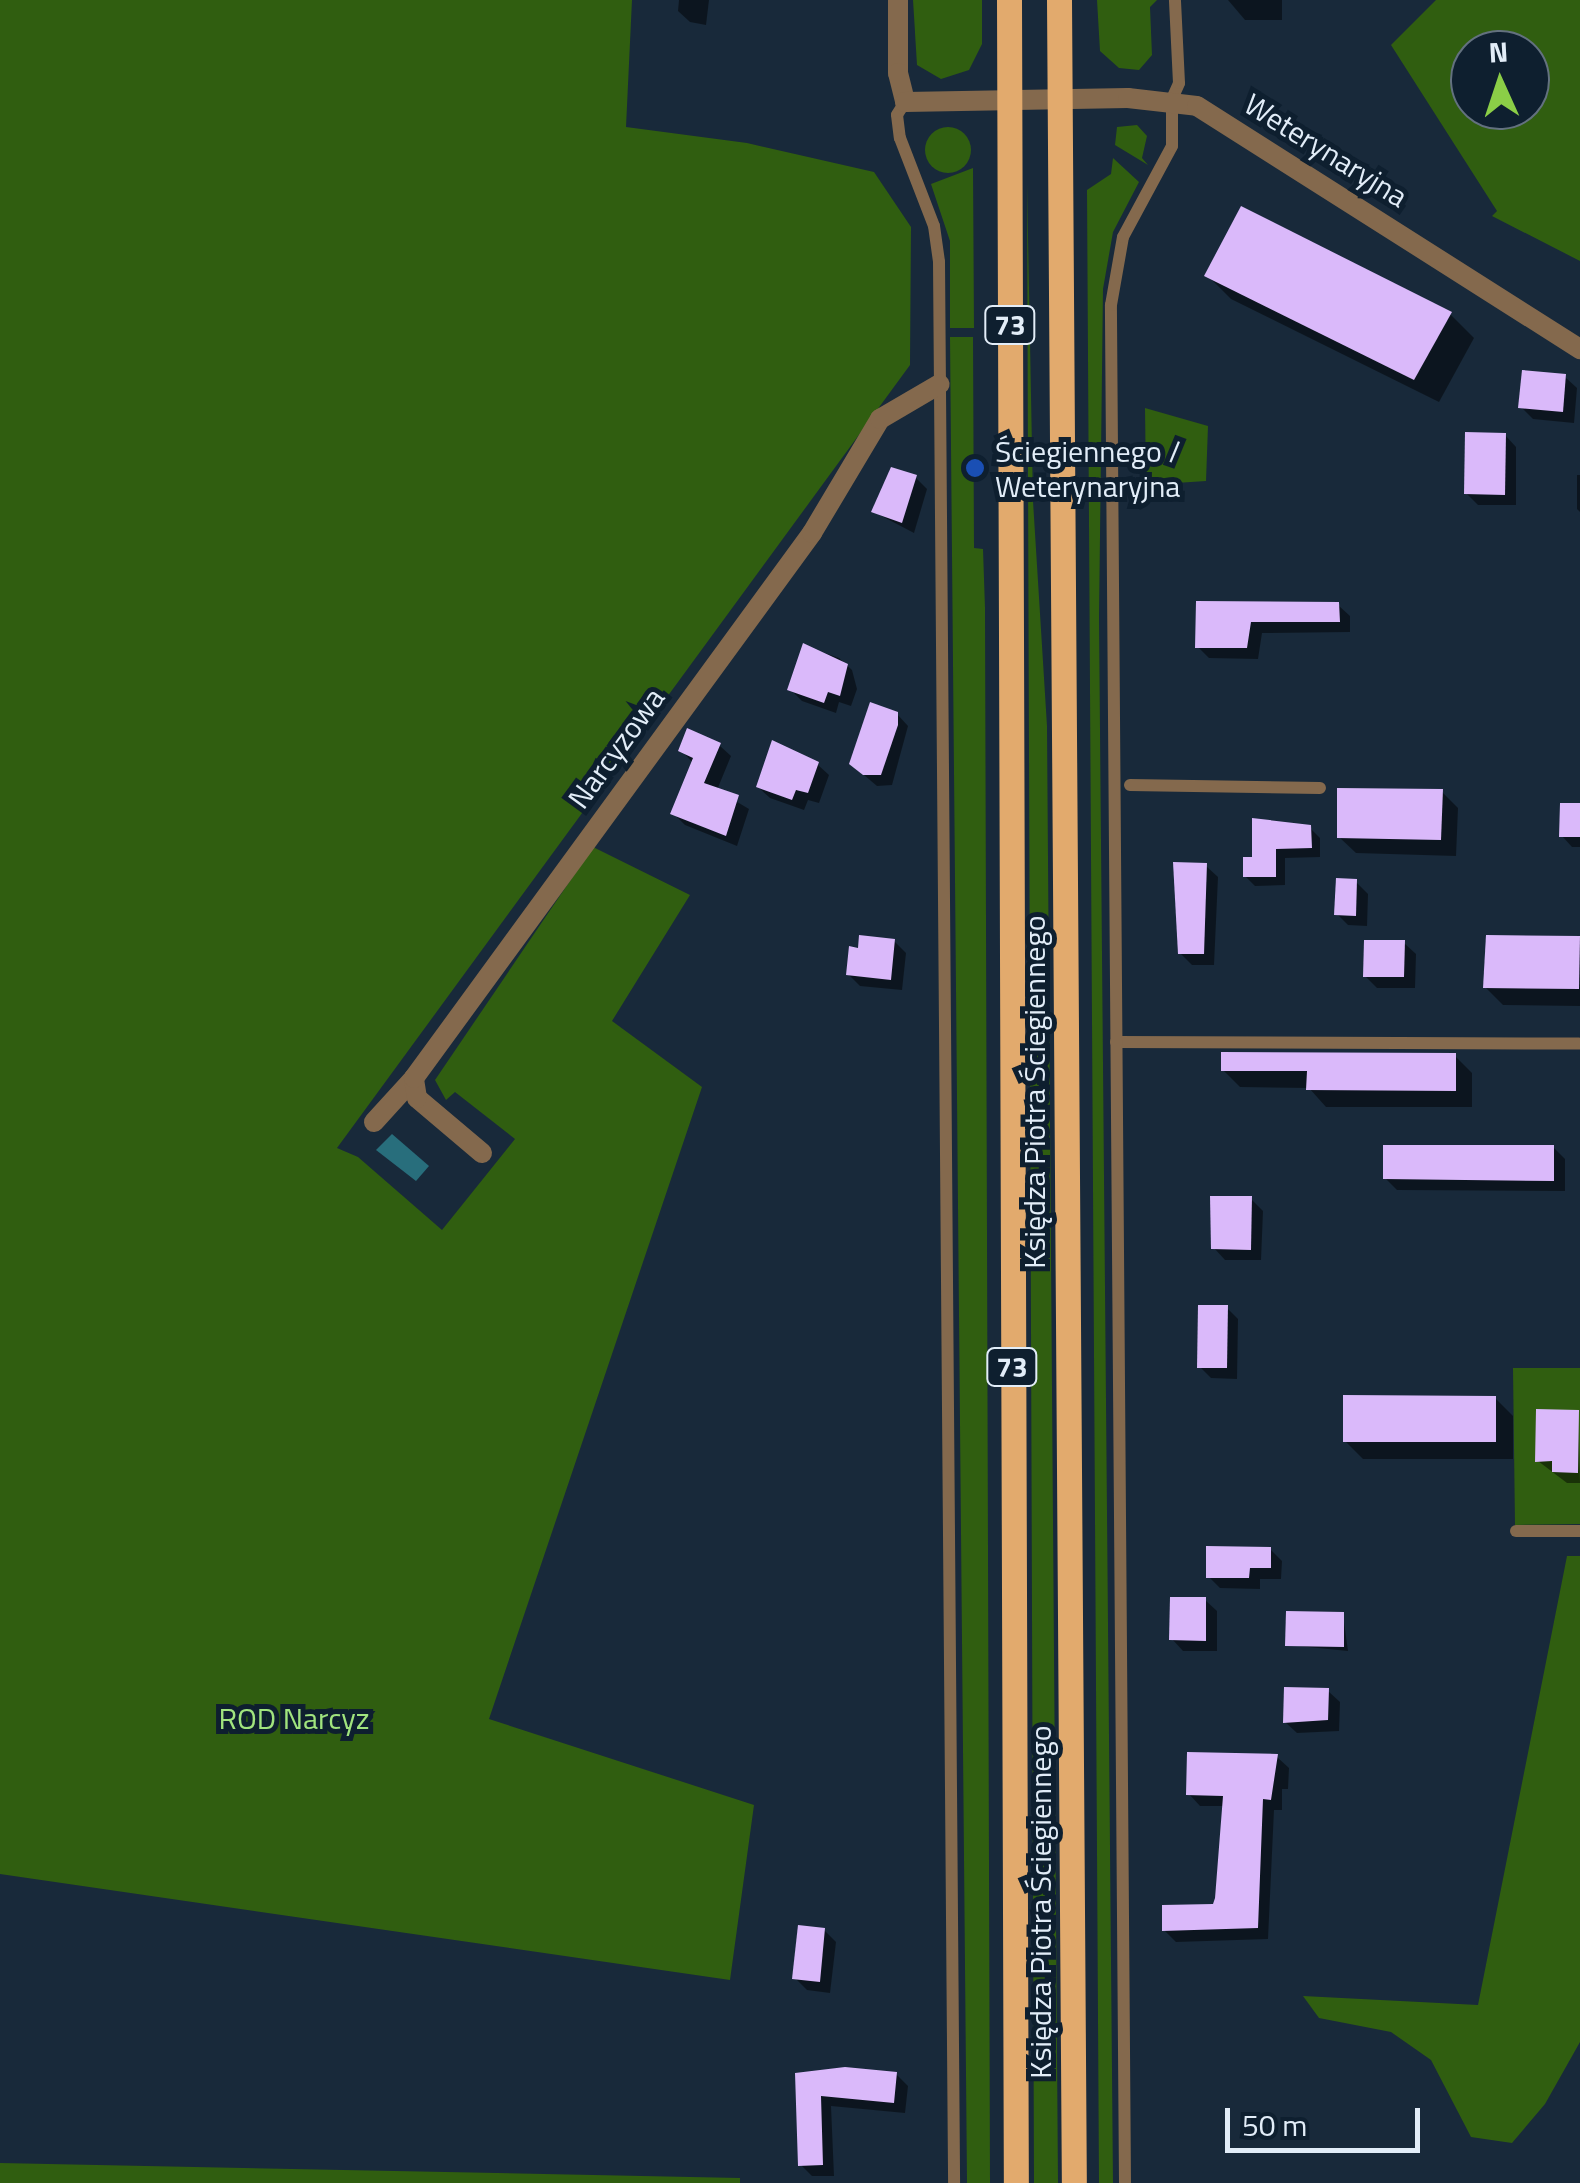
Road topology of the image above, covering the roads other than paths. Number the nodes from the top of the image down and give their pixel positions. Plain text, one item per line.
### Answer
1 (898, 0) edge
2 (1010, 0) edge
3 (1060, 0) edge
4 (1167, 0) edge
5 (1175, 0) edge
6 (1176, 17) junction
7 (1010, 98) junction
8 (1060, 98) junction
9 (1172, 99) junction
10 (905, 102) junction
11 (1580, 349) edge
12 (940, 384) junction
13 (1130, 785) dead end
14 (1320, 788) dead end
15 (1116, 1042) junction
16 (1579, 1044) edge
17 (414, 1078) junction
18 (374, 1122) dead end
19 (482, 1153) dead end
20 (1516, 1531) dead end
21 (1580, 1532) edge
22 (954, 2183) edge
23 (1016, 2183) edge
24 (1074, 2183) edge
25 (1125, 2183) edge

1 - 10 street
2 - 7 main road, Księdza Piotra Ściegiennego / 73
3 - 8 main road, Księdza Piotra Ściegiennego / 73
4 - 6 lane
5 - 6 lane
6 - 9 lane
7 - 8 street, Weterynaryjna
7 - 10 street, Weterynaryjna
7 - 23 main road, Księdza Piotra Ściegiennego / 73
8 - 9 street, Weterynaryjna
8 - 24 main road, Księdza Piotra Ściegiennego / 73
9 - 11 street, Weterynaryjna
9 - 15 lane
10 - 12 lane
12 - 17 street, Narcyzowa
12 - 22 lane
13 - 14 lane
15 - 16 lane
15 - 25 lane
17 - 18 street, Narcyzowa
17 - 19 street
20 - 21 lane

